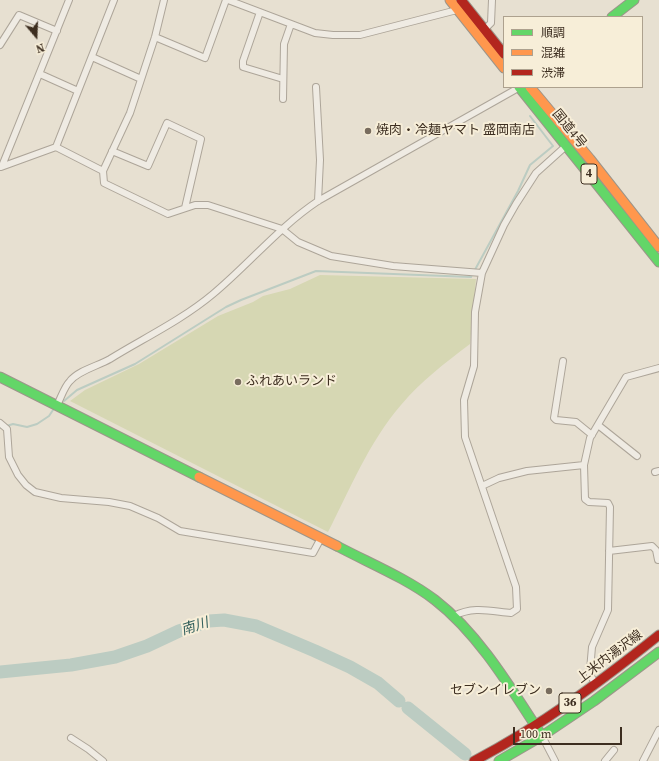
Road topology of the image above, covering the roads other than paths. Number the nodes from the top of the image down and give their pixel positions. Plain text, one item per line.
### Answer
1 (69, 0) edge
2 (114, 0) edge
3 (164, 0) edge
4 (227, 0) edge
5 (450, 0) edge
6 (461, 0) edge
7 (492, 0) edge
8 (634, 0) edge
9 (457, 10) junction
10 (260, 12) junction
11 (613, 16) edge
12 (291, 24) junction
13 (485, 29) junction
14 (57, 31) junction
15 (155, 36) junction
16 (0, 45) edge
17 (503, 53) edge
18 (92, 57) junction
19 (503, 67) edge
20 (40, 74) junction
21 (141, 79) junction
22 (283, 79) junction
23 (316, 87) dead end
24 (517, 88) edge
25 (520, 88) edge
26 (531, 88) edge
27 (78, 91) junction
28 (283, 99) dead end
29 (566, 146) junction
30 (56, 147) junction
31 (112, 151) junction
32 (1, 167) edge
33 (103, 171) junction
34 (318, 201) junction
35 (185, 208) junction
36 (282, 229) junction
37 (659, 247) edge
38 (659, 262) edge
39 (480, 273) junction
40 (563, 361) dead end
41 (659, 368) edge
42 (0, 377) edge
43 (57, 405) junction
44 (0, 423) edge
45 (598, 425) junction
46 (592, 435) junction
47 (637, 456) dead end
48 (584, 465) junction
49 (482, 486) junction
50 (321, 538) junction
51 (609, 551) junction
52 (658, 560) dead end
53 (454, 616) junction
54 (659, 635) edge
55 (659, 652) edge
56 (596, 684) junction
57 (535, 726) junction
58 (659, 730) edge
59 (542, 736) junction
60 (71, 738) dead end
61 (614, 750) dead end
62 (103, 761) edge
63 (474, 761) edge
64 (499, 761) edge
65 (555, 761) edge
66 (605, 761) edge
67 (643, 761) edge

1 - 14 street
2 - 18 street
3 - 15 street
4 - 10 street
4 - 15 street
5 - 9 main road
6 - 13 main road
7 - 13 street
8 - 11 main road
9 - 12 street
9 - 19 main road
10 - 12 street
10 - 22 street
12 - 22 street
13 - 17 main road
14 - 16 street
14 - 20 street
15 - 21 street
18 - 21 street
18 - 27 street
20 - 27 street
20 - 32 street
21 - 31 street
22 - 28 street
23 - 34 street
24 - 34 street
25 - 29 main road, 国道4号 / 4
26 - 37 main road, 国道4号 / 4
27 - 30 street
29 - 38 main road, 国道4号 / 4
29 - 39 street
30 - 32 street
30 - 33 street
31 - 33 street
31 - 35 street
33 - 35 street
34 - 36 street
35 - 36 street
36 - 39 street
36 - 43 street
39 - 49 street
40 - 46 street
41 - 45 street
42 - 43 main road
43 - 50 main road
44 - 50 street
45 - 46 street
45 - 47 street
46 - 48 street
48 - 49 street
48 - 51 street
49 - 53 street
50 - 53 main road
51 - 52 street
51 - 56 street
53 - 57 main road
54 - 56 main road, 上米内湯沢線 / 36
55 - 59 main road, 上米内湯沢線 / 36
56 - 57 main road, 上米内湯沢線 / 36
57 - 59 main road
57 - 63 main road, 上米内湯沢線 / 36
58 - 67 street
59 - 64 main road, 上米内湯沢線 / 36
59 - 65 street
60 - 62 street
61 - 66 street

